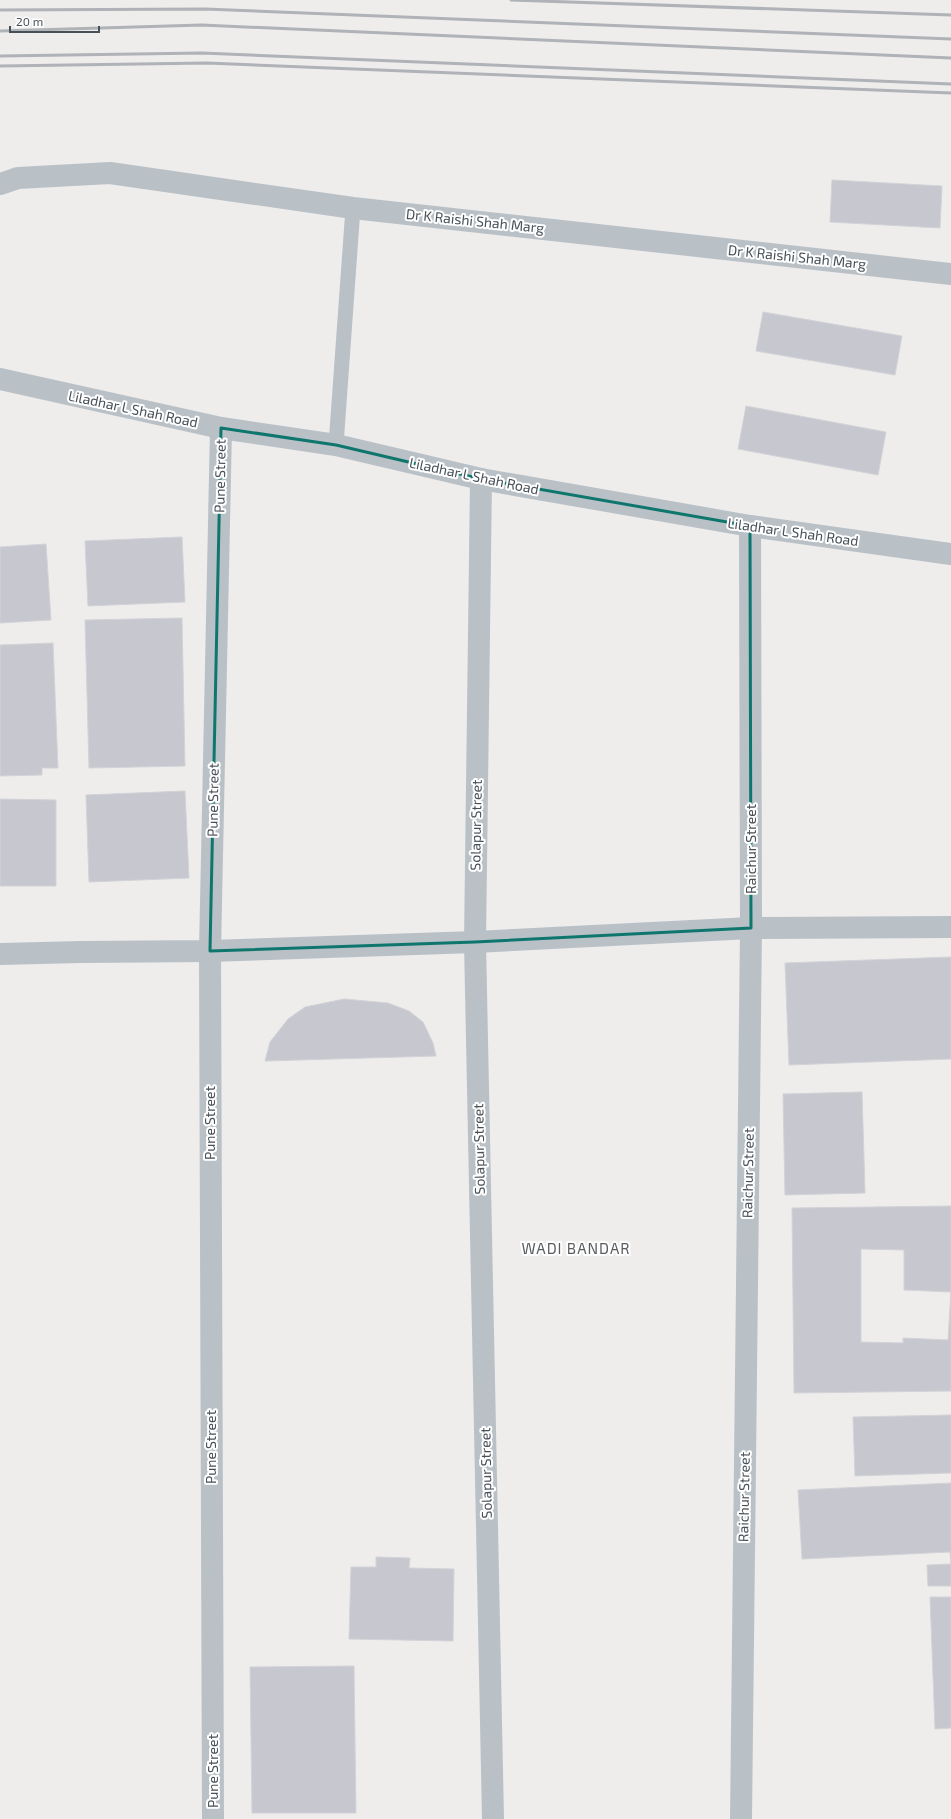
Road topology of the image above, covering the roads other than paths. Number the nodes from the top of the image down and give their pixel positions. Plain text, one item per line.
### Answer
1 (0, 184) edge
2 (353, 208) junction
3 (951, 274) edge
4 (0, 379) edge
5 (221, 428) junction
6 (336, 445) junction
7 (481, 479) junction
8 (750, 526) junction
9 (951, 554) edge
10 (951, 927) edge
11 (751, 928) junction
12 (475, 942) junction
13 (210, 951) junction
14 (0, 954) edge
15 (213, 1819) edge
16 (493, 1819) edge
17 (741, 1819) edge

1 - 2 street, Dr K Raishi Shah Marg
2 - 3 street, Dr K Raishi Shah Marg
2 - 6 lane
4 - 5 street, Liladhar L Shah Road
5 - 6 street, Liladhar L Shah Road
5 - 13 street, Pune Street
6 - 7 street, Liladhar L Shah Road
7 - 8 street, Liladhar L Shah Road
7 - 12 street, Solapur Street
8 - 9 street, Liladhar L Shah Road
8 - 11 street, Raichur Street
10 - 11 street
11 - 12 street
11 - 17 street, Raichur Street
12 - 13 street
12 - 16 street, Solapur Street
13 - 14 street
13 - 15 street, Pune Street

